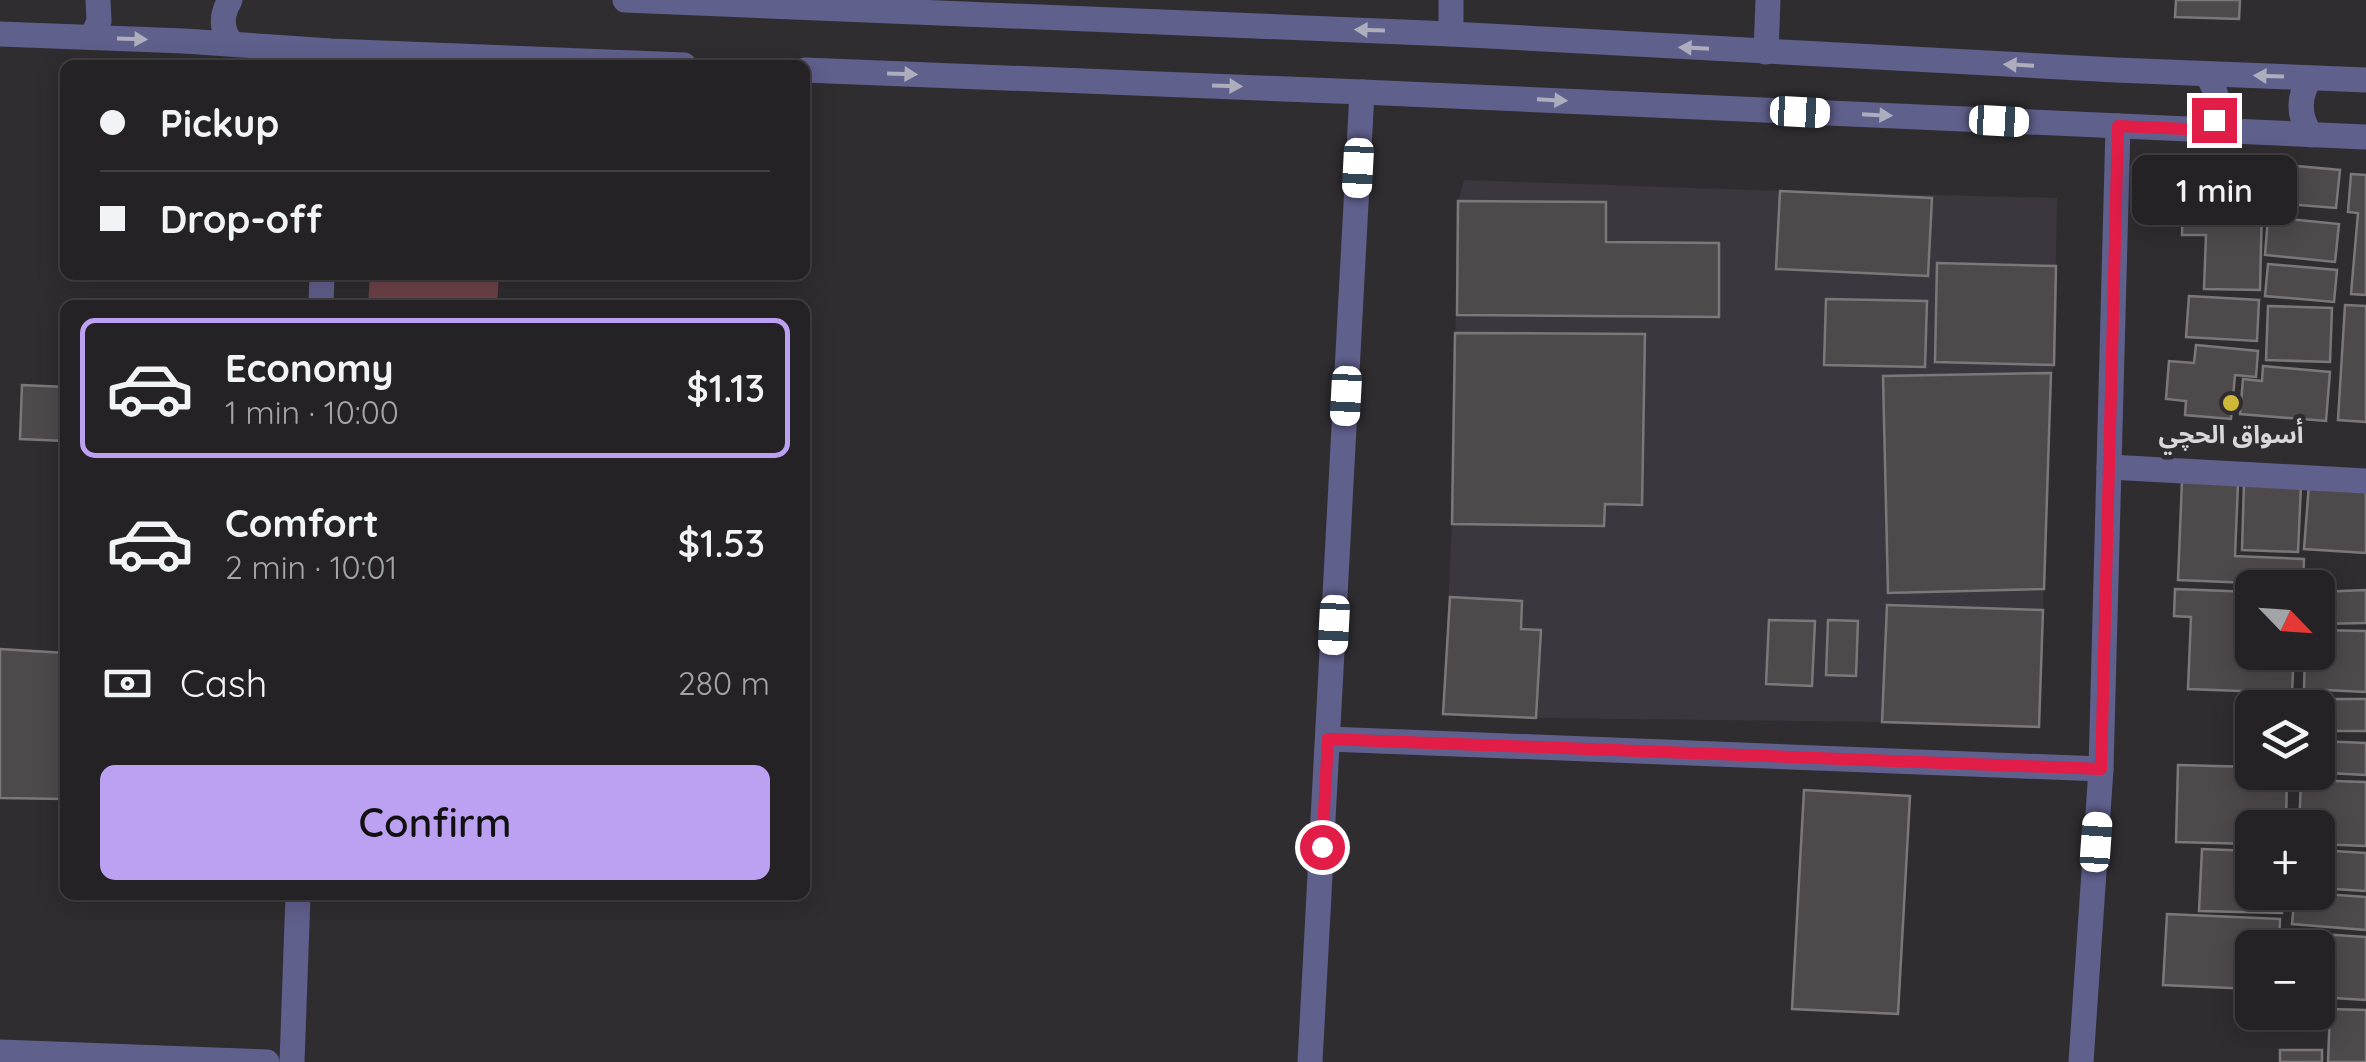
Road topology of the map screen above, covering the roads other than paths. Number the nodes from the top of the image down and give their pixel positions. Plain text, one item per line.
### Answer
1 (98, 0) edge
2 (230, 0) edge
3 (625, 0) edge
4 (1451, 0) edge
5 (1768, 0) edge
6 (855, 5) edge
7 (0, 34) edge
8 (1451, 34) junction
9 (92, 37) junction
10 (233, 44) junction
11 (1766, 52) junction
12 (330, 58) edge
13 (431, 60) edge
14 (810, 70) edge
15 (2206, 74) junction
16 (2310, 78) junction
17 (2366, 80) edge
18 (1362, 92) junction
19 (2118, 126) junction
20 (2209, 130) junction
21 (2311, 134) junction
22 (2366, 137) edge
23 (2109, 466) junction
24 (2366, 482) edge
25 (1328, 739) junction
26 (2101, 769) junction
27 (298, 900) edge
28 (0, 1052) edge
29 (267, 1062) edge
30 (292, 1062) edge
31 (1310, 1062) edge
32 (2081, 1062) edge

1 - 9 street
2 - 10 street
3 - 6 street
4 - 8 street
5 - 11 street
8 -> 6 street
7 - 9 street
11 -> 8 street
9 -> 10 street
10 - 12 street
15 -> 11 street
12 - 13 street
14 -> 18 street
16 -> 15 street
15 - 20 street
16 - 17 street
16 - 21 street
18 -> 19 street
18 - 25 street
19 - 20 street
19 - 23 street
20 - 21 street
21 - 22 street
23 - 24 street
23 - 26 street
25 - 26 street
25 - 31 street
26 - 32 street
27 - 30 street
28 - 29 street

